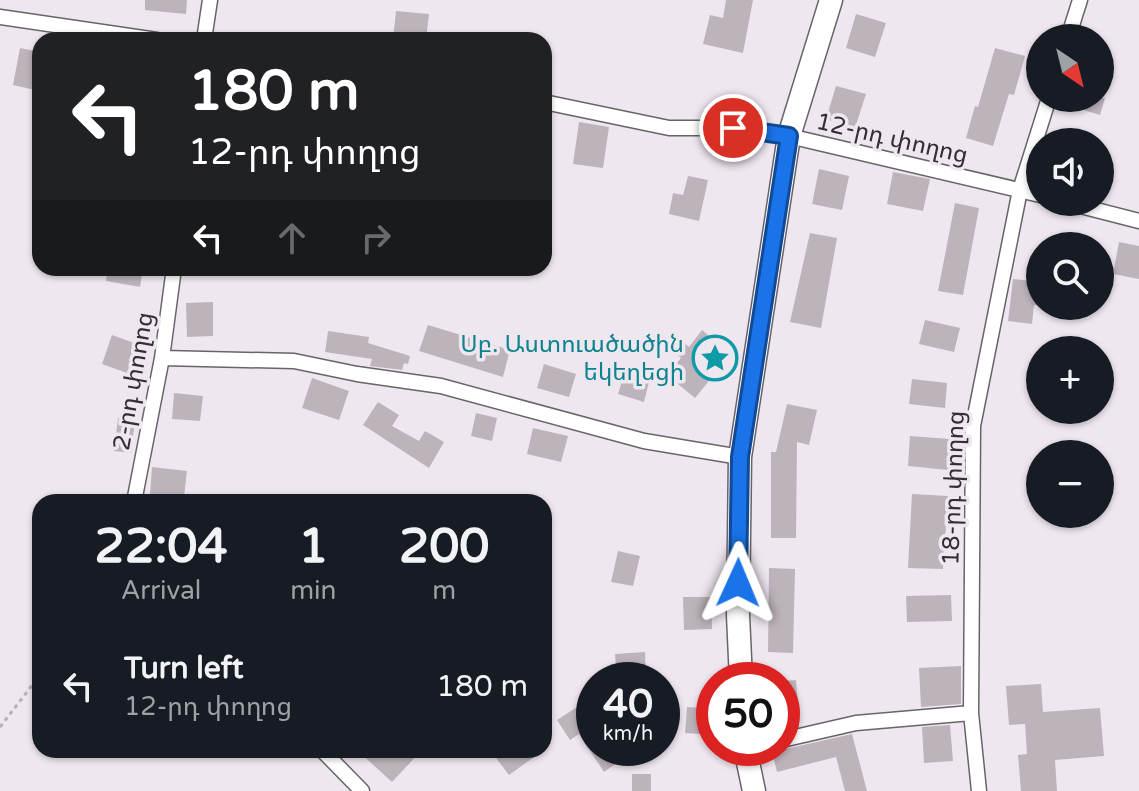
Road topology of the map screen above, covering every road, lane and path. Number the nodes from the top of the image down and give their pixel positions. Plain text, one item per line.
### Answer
1 (210, 0) edge
2 (831, 0) edge
3 (1080, 0) edge
4 (0, 17) edge
5 (1072, 24) edge
6 (102, 32) edge
7 (205, 32) edge
8 (552, 104) edge
9 (1045, 112) edge
10 (789, 136) junction
11 (1020, 190) junction
12 (1026, 192) edge
13 (1114, 215) edge
14 (1139, 221) edge
15 (173, 276) edge
16 (162, 358) junction
17 (740, 457) junction
18 (136, 494) edge
19 (740, 662) edge
20 (32, 685) edge
21 (971, 713) junction
22 (0, 727) edge
23 (800, 736) edge
24 (330, 758) edge
25 (749, 766) edge
26 (362, 791) edge
27 (754, 791) edge
28 (979, 791) edge

1 - 7 street
2 - 10 main road
3 - 5 street
4 - 6 street
8 - 10 street, 12-րդ փողոց
9 - 11 street, 18-րդ փողոց
10 - 11 street, 12-րդ փողոց
10 - 17 main road
11 - 12 street, 12-րդ փողոց
11 - 21 street, 18-րդ փողոց
13 - 14 street
15 - 16 street, 2-րդ փողոց
16 - 17 street
16 - 18 street, 2-րդ փողոց
17 - 19 main road
20 - 22 path
21 - 23 street
21 - 28 street, 18-րդ փողոց
24 - 26 street
25 - 27 main road

